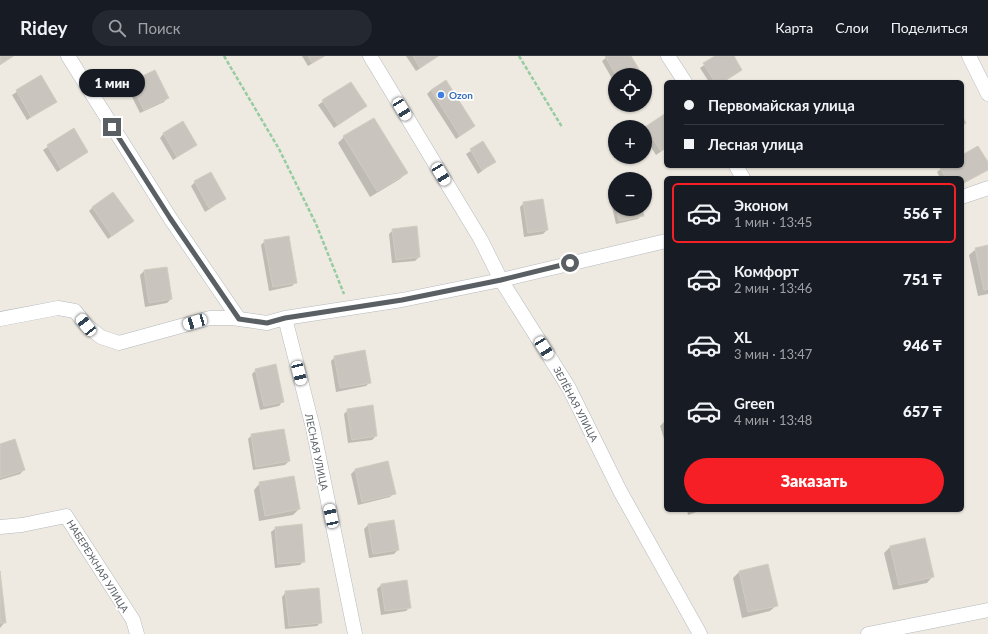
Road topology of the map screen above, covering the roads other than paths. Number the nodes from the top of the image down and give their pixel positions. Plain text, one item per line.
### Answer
1 (68, 56) edge
2 (370, 56) edge
3 (668, 56) edge
4 (969, 56) edge
5 (684, 80) edge
6 (988, 94) edge
7 (988, 188) edge
8 (964, 196) edge
9 (664, 241) edge
10 (501, 280) junction
11 (285, 318) junction
12 (0, 319) edge
13 (239, 319) junction
14 (0, 527) edge
15 (988, 610) edge
16 (137, 634) edge
17 (355, 634) edge
18 (700, 634) edge
19 (868, 634) edge

1 - 13 street
2 - 10 street, ЗЕЛЁНАЯ УЛИЦА
3 - 5 street
4 - 6 street
7 - 8 street
9 - 10 street
10 - 11 street
10 - 18 street, ЗЕЛЁНАЯ УЛИЦА
11 - 13 street
11 - 17 street, ЛЕСНАЯ УЛИЦА
12 - 13 street
14 - 16 street, НАБЕРЕЖНАЯ УЛИЦА
15 - 19 street

